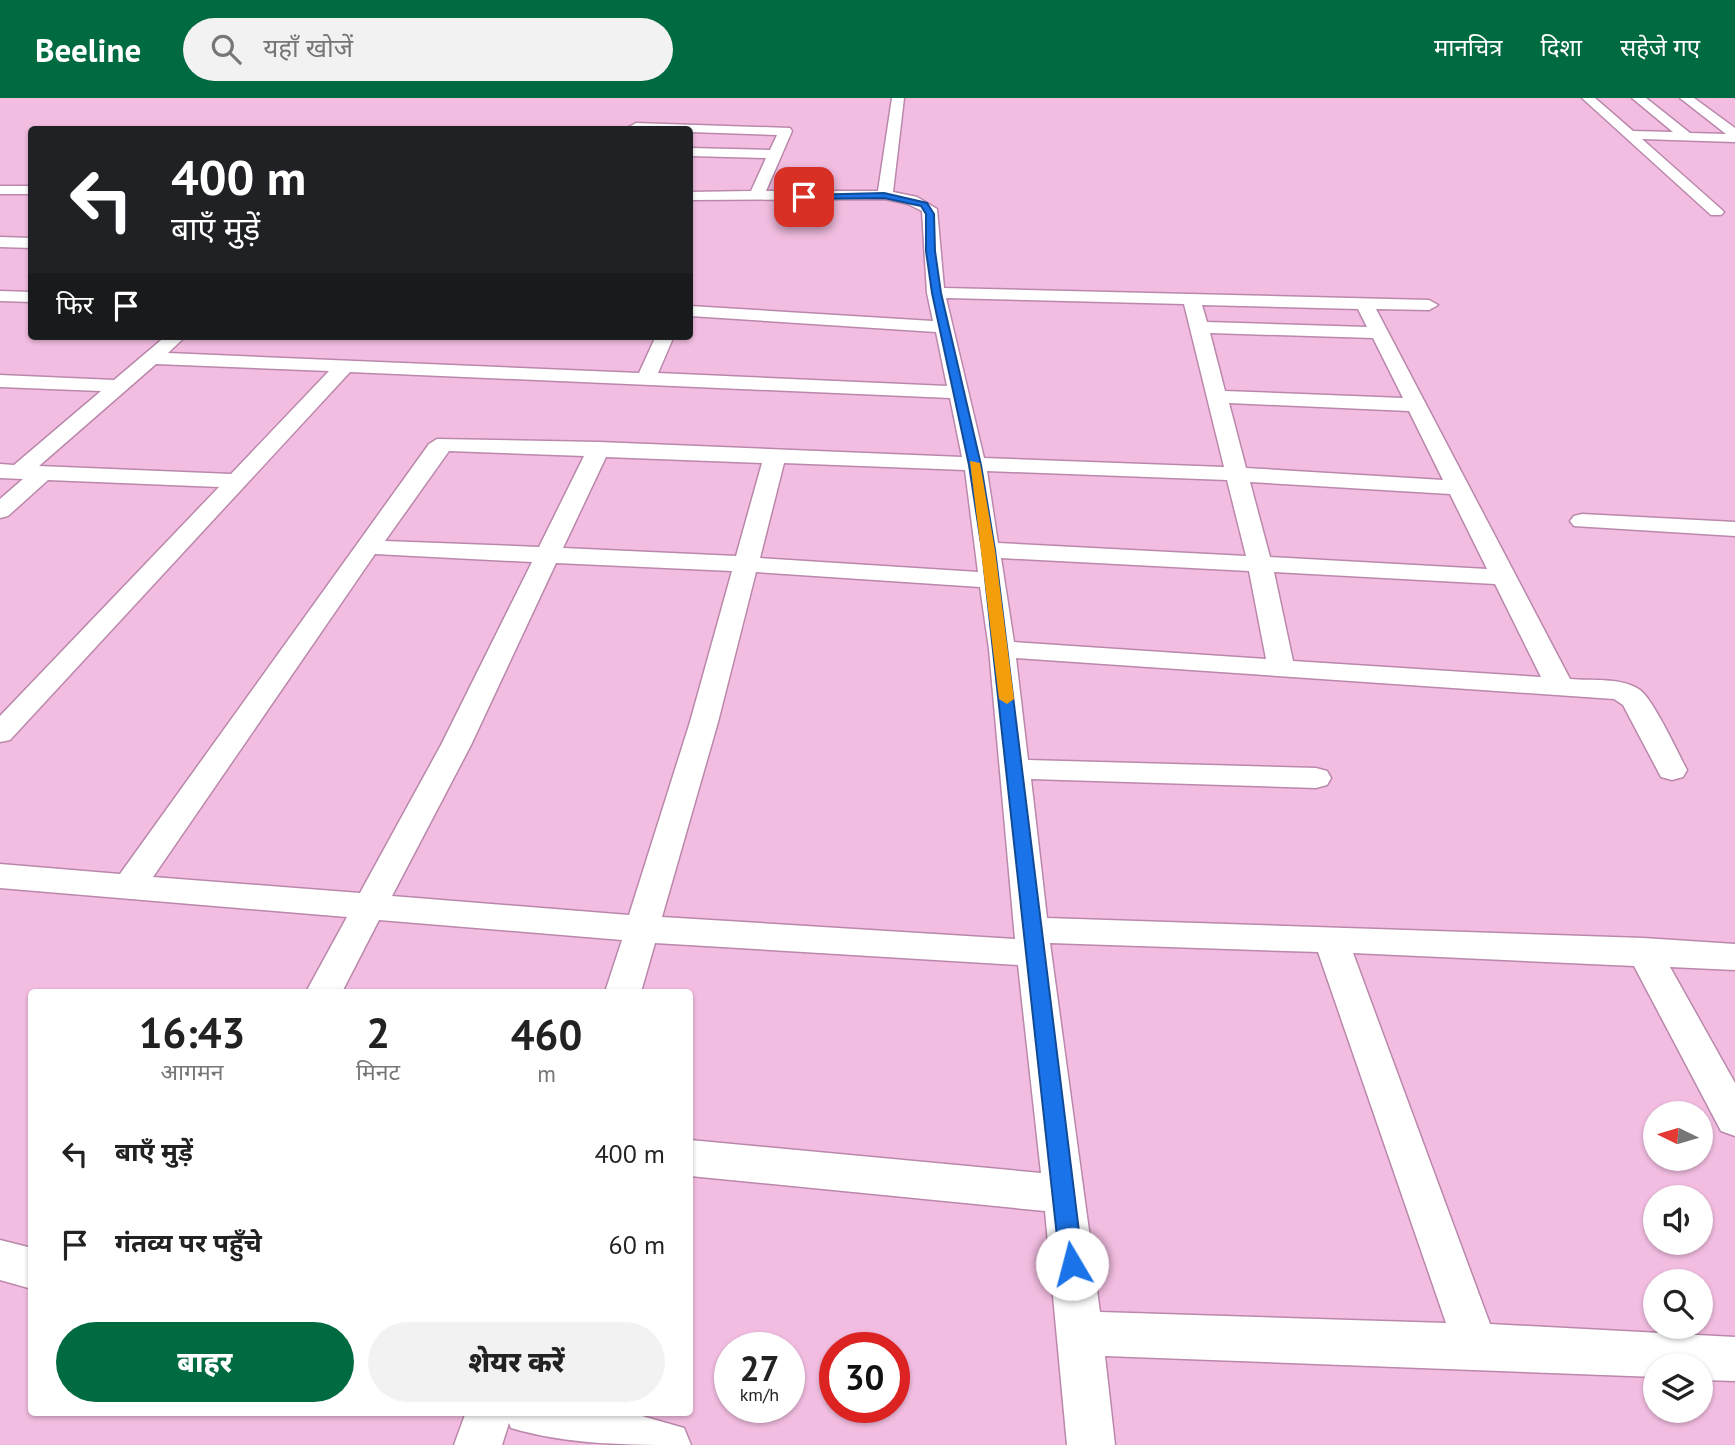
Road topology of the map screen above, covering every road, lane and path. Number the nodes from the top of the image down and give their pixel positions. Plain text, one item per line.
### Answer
1 (898, 98) edge
2 (1588, 98) edge
3 (1638, 98) edge
4 (1686, 98) edge
5 (693, 128) edge
6 (1629, 135) junction
7 (1686, 136) junction
8 (1735, 136) edge
9 (693, 152) edge
10 (776, 154) junction
11 (0, 190) edge
12 (28, 190) edge
13 (884, 195) junction
14 (693, 196) edge
15 (756, 197) junction
16 (1716, 212) dead end
17 (0, 242) edge
18 (28, 243) edge
19 (936, 293) junction
20 (0, 296) edge
21 (28, 297) edge
22 (1192, 300) junction
23 (1364, 303) junction
24 (1429, 305) dead end
25 (693, 311) edge
26 (944, 327) junction
27 (1199, 327) junction
28 (1380, 333) junction
29 (172, 340) edge
30 (663, 340) edge
31 (150, 358) junction
32 (346, 365) junction
33 (647, 377) junction
34 (0, 381) edge
35 (118, 386) junction
36 (959, 392) junction
37 (1217, 397) junction
38 (1415, 405) junction
39 (599, 448) junction
40 (775, 456) junction
41 (975, 465) junction
42 (9, 471) edge
43 (42, 473) junction
44 (1236, 474) junction
45 (234, 481) junction
46 (1457, 488) junction
47 (0, 511) edge
48 (1582, 521) dead end
49 (1735, 529) edge
50 (369, 547) junction
51 (549, 554) junction
52 (747, 564) junction
53 (1260, 564) junction
54 (990, 565) junction
55 (1504, 578) junction
56 (1002, 649) junction
57 (1281, 666) junction
58 (1560, 687) junction
59 (13, 705) edge
60 (0, 733) edge
61 (1013, 769) junction
62 (1672, 770) dead end
63 (1316, 778) dead end
64 (0, 876) edge
65 (130, 886) junction
66 (370, 907) junction
67 (642, 929) junction
68 (1331, 939) junction
69 (1033, 941) junction
70 (1643, 951) junction
71 (1735, 957) edge
72 (326, 989) edge
73 (624, 989) edge
74 (1735, 1119) edge
75 (693, 1158) edge
76 (1062, 1194) junction
77 (0, 1260) edge
78 (28, 1268) edge
79 (1081, 1333) junction
80 (1476, 1346) junction
81 (1735, 1359) edge
82 (488, 1416) edge
83 (544, 1416) edge
84 (478, 1445) edge
85 (667, 1445) edge
86 (1091, 1445) edge

1 - 13 street
2 - 6 street
3 - 7 street
4 - 8 street
5 - 10 street
6 - 7 street
6 - 16 street
7 - 8 street
9 - 10 street
10 - 15 street
11 - 12 street
13 - 15 street
13 - 19 street
14 - 15 street
17 - 18 street
19 - 22 street
19 - 26 street
20 - 21 street
22 - 23 street
22 - 27 street
23 - 24 street
23 - 28 street
25 - 26 street
26 - 36 street
27 - 28 street
27 - 37 street
28 - 38 street
29 - 31 street
30 - 33 street
31 - 32 street
31 - 35 street
32 - 33 street
32 - 45 street
33 - 36 street
34 - 35 street
35 - 42 street
36 - 41 street
37 - 38 street
37 - 44 street
38 - 46 street
39 - 40 street
39 - 50 street
39 - 51 street
40 - 41 street
40 - 52 street
41 - 44 street
41 - 54 street
42 - 43 street
43 - 45 street
43 - 47 street
44 - 46 street
44 - 53 street
45 - 59 street
46 - 55 street
48 - 49 street
50 - 51 street
50 - 65 street
51 - 52 street
51 - 66 street
52 - 54 street
52 - 67 street
53 - 54 street
53 - 55 street
53 - 57 street
54 - 56 street
55 - 58 street
56 - 57 street
56 - 61 street
57 - 58 street
58 - 62 street
59 - 60 street
61 - 63 street
61 - 69 street
64 - 65 street
65 - 66 street
66 - 67 street
66 - 72 street
67 - 69 street
67 - 73 street
68 - 69 street
68 - 70 street
68 - 80 street
69 - 76 street
70 - 71 street
70 - 74 street
75 - 76 street
76 - 79 street
77 - 78 street
79 - 80 street
79 - 86 street
80 - 81 street
82 - 84 street
83 - 85 street

